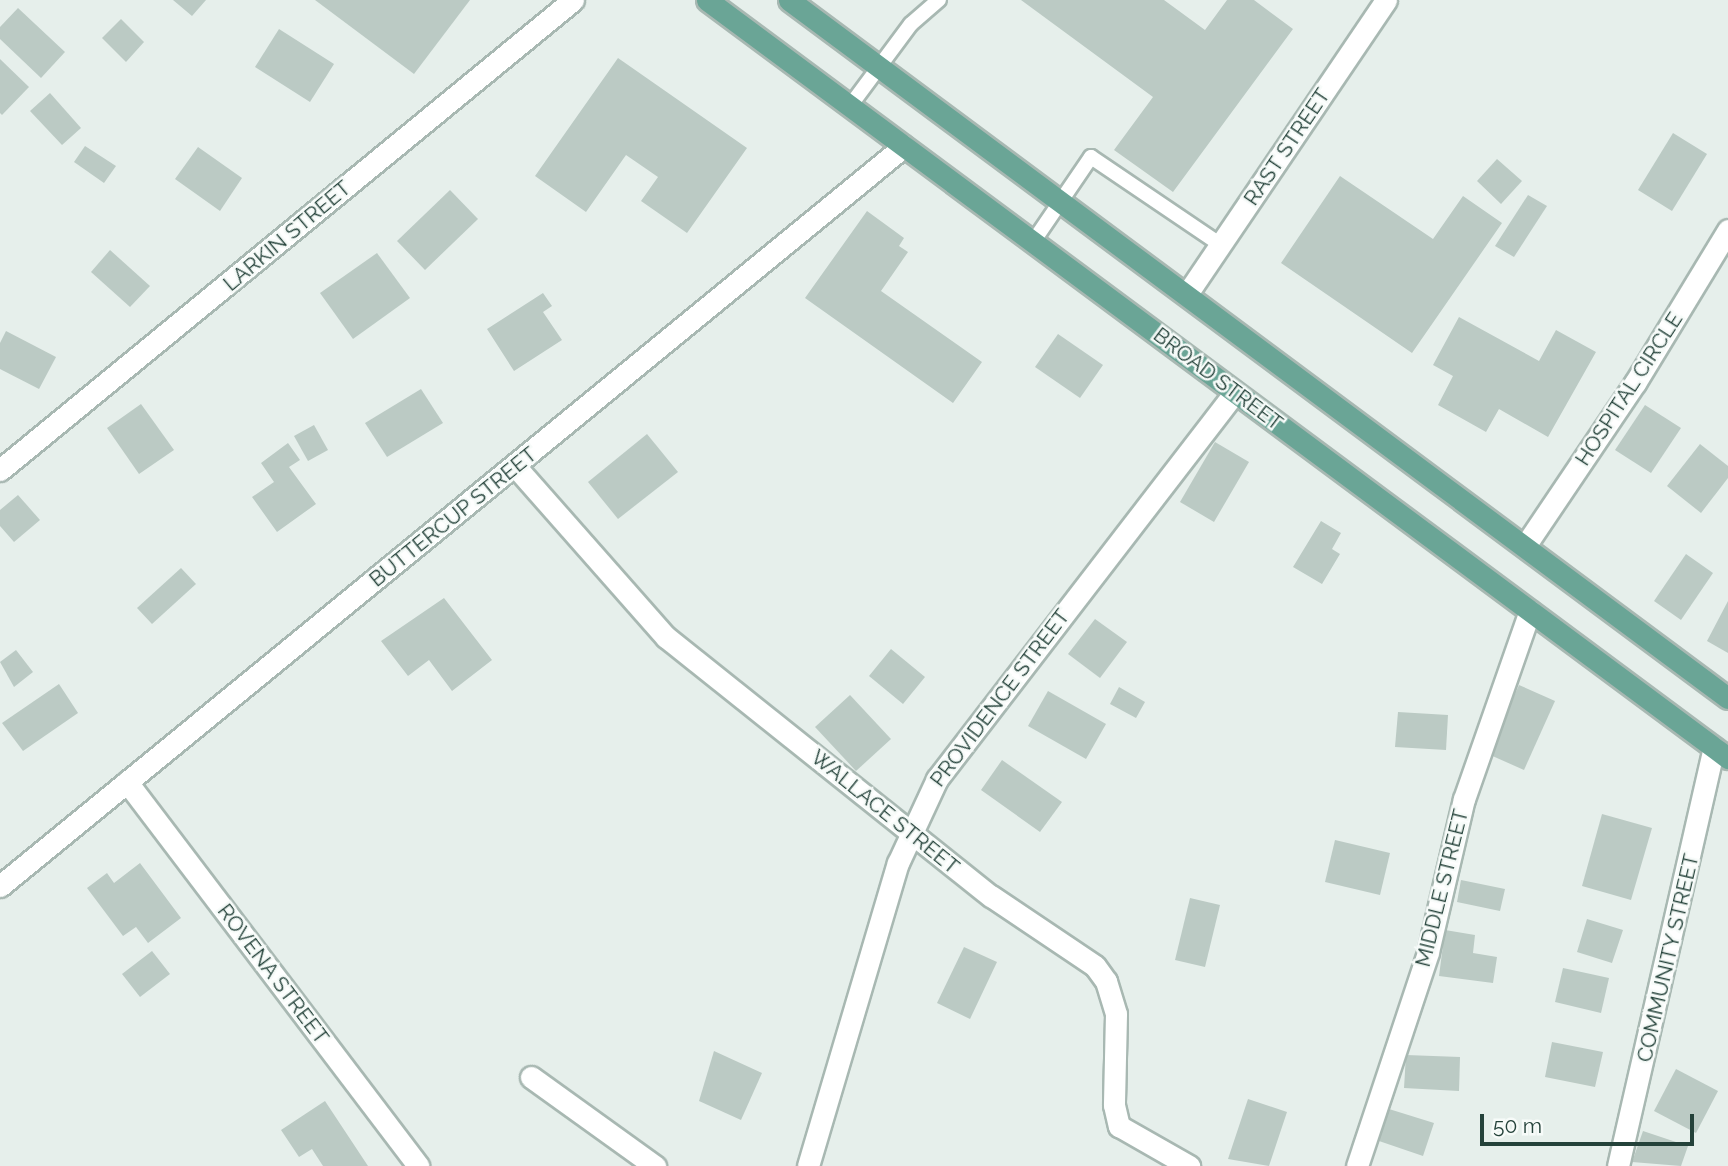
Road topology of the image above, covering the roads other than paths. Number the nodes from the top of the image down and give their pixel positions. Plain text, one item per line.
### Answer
1 (573, 0) edge
2 (707, 0) edge
3 (789, 0) edge
4 (939, 0) edge
5 (1385, 0) edge
6 (879, 67) junction
7 (850, 106) junction
8 (904, 146) junction
9 (1061, 201) junction
10 (1728, 230) edge
11 (1033, 242) junction
12 (1221, 245) junction
13 (1187, 294) junction
14 (1236, 392) junction
15 (515, 466) junction
16 (0, 470) edge
17 (1525, 546) junction
18 (1531, 611) junction
19 (1728, 698) edge
20 (1721, 753) edge
21 (127, 782) junction
22 (911, 832) junction
23 (0, 886) edge
24 (531, 1077) dead end
25 (418, 1166) edge
26 (655, 1166) edge
27 (808, 1166) edge
28 (1189, 1166) edge
29 (1357, 1166) edge
30 (1618, 1166) edge

1 - 16 street, LARKIN STREET
2 - 7 main road, BROAD STREET
3 - 6 main road
4 - 6 lane
5 - 12 street, RAST STREET
6 - 7 lane
6 - 9 main road
7 - 8 main road, BROAD STREET
8 - 11 main road, BROAD STREET
8 - 15 street, BUTTERCUP STREET
9 - 11 lane
9 - 12 lane
9 - 13 main road
10 - 17 street, HOSPITAL CIRCLE
11 - 14 main road, BROAD STREET
12 - 13 street, RAST STREET
13 - 17 main road
14 - 18 main road, BROAD STREET
14 - 22 street, PROVIDENCE STREET
15 - 21 street, BUTTERCUP STREET
15 - 22 street, WALLACE STREET
17 - 19 main road
18 - 20 main road, BROAD STREET
18 - 29 street, MIDDLE STREET
20 - 30 street, COMMUNITY STREET
21 - 23 street, BUTTERCUP STREET
21 - 25 street, ROVENA STREET
22 - 27 street, PROVIDENCE STREET
22 - 28 street, WALLACE STREET
24 - 26 street

